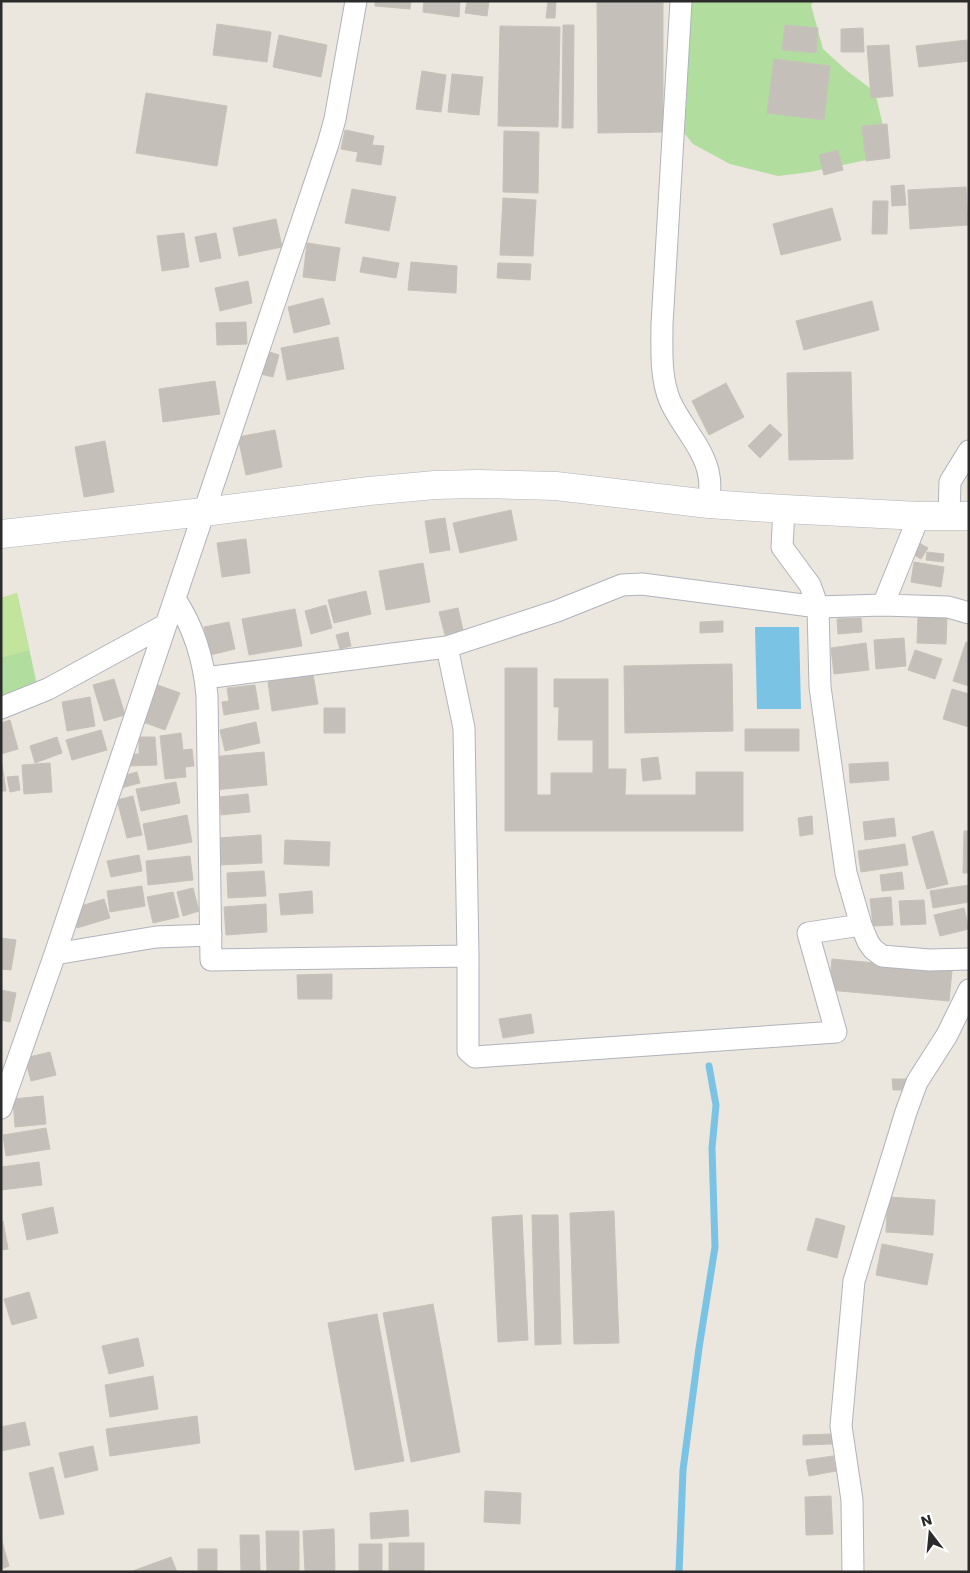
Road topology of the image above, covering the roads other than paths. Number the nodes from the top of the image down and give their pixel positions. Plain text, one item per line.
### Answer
1 (356, 1) edge
2 (681, 1) edge
3 (969, 451) edge
4 (709, 504) junction
5 (784, 509) junction
6 (204, 512) junction
7 (920, 516) junction
8 (959, 516) edge
9 (1, 534) edge
10 (175, 598) junction
11 (883, 605) junction
12 (818, 607) junction
13 (969, 613) edge
14 (165, 625) junction
15 (447, 647) junction
16 (205, 678) junction
17 (1, 708) edge
18 (861, 925) junction
19 (211, 935) junction
20 (55, 954) junction
21 (468, 956) junction
22 (969, 959) edge
23 (969, 990) edge
24 (11, 1054) edge
25 (1, 1108) edge
26 (853, 1572) edge

1 - 6 street
2 - 4 street
3 - 8 street
4 - 5 street
4 - 6 street
5 - 7 street
5 - 12 street
6 - 9 street
6 - 10 street
7 - 8 street
7 - 11 street
10 - 14 street
10 - 16 street
11 - 12 street
11 - 13 street
12 - 15 street
12 - 18 street
14 - 17 street
14 - 20 street
15 - 16 street
15 - 21 street
16 - 19 street
18 - 21 street
18 - 22 street
19 - 20 street
19 - 21 street
20 - 24 street
23 - 26 street
24 - 25 street

